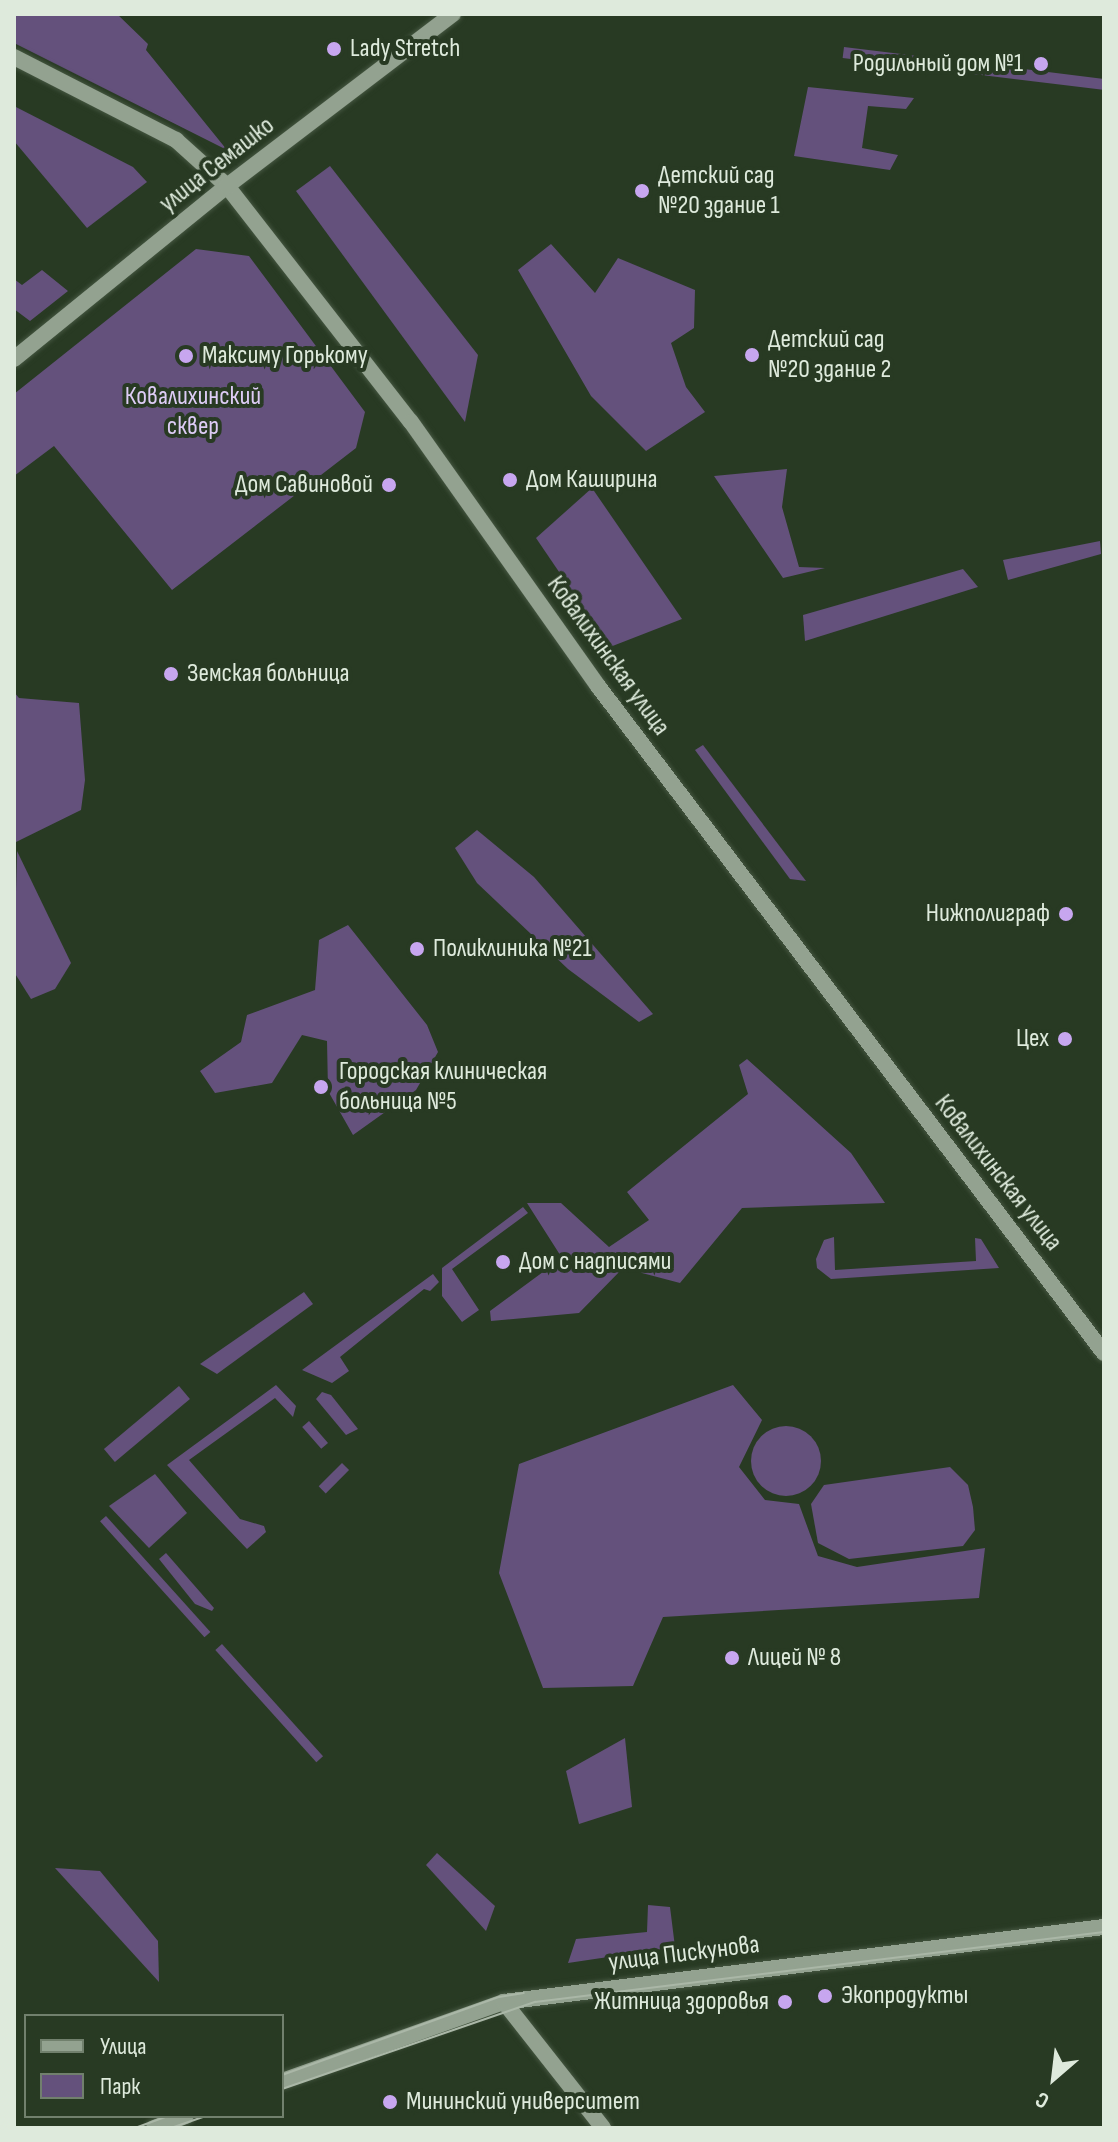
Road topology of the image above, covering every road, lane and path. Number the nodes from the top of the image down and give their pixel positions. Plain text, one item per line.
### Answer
1 (453, 14) edge
2 (14, 57) edge
3 (227, 186) junction
4 (14, 359) edge
5 (1104, 1353) edge
6 (1104, 1927) edge
7 (504, 2002) junction
8 (284, 2080) edge
9 (181, 2118) edge
10 (154, 2128) edge
11 (603, 2128) edge

1 - 3 street, улица Семашко
2 - 3 street, Ковалихинская улица
3 - 4 street, улица Семашко
3 - 5 street, Ковалихинская улица
6 - 7 street, улица Пискунова
7 - 8 street, улица Пискунова
7 - 11 street
9 - 10 street

